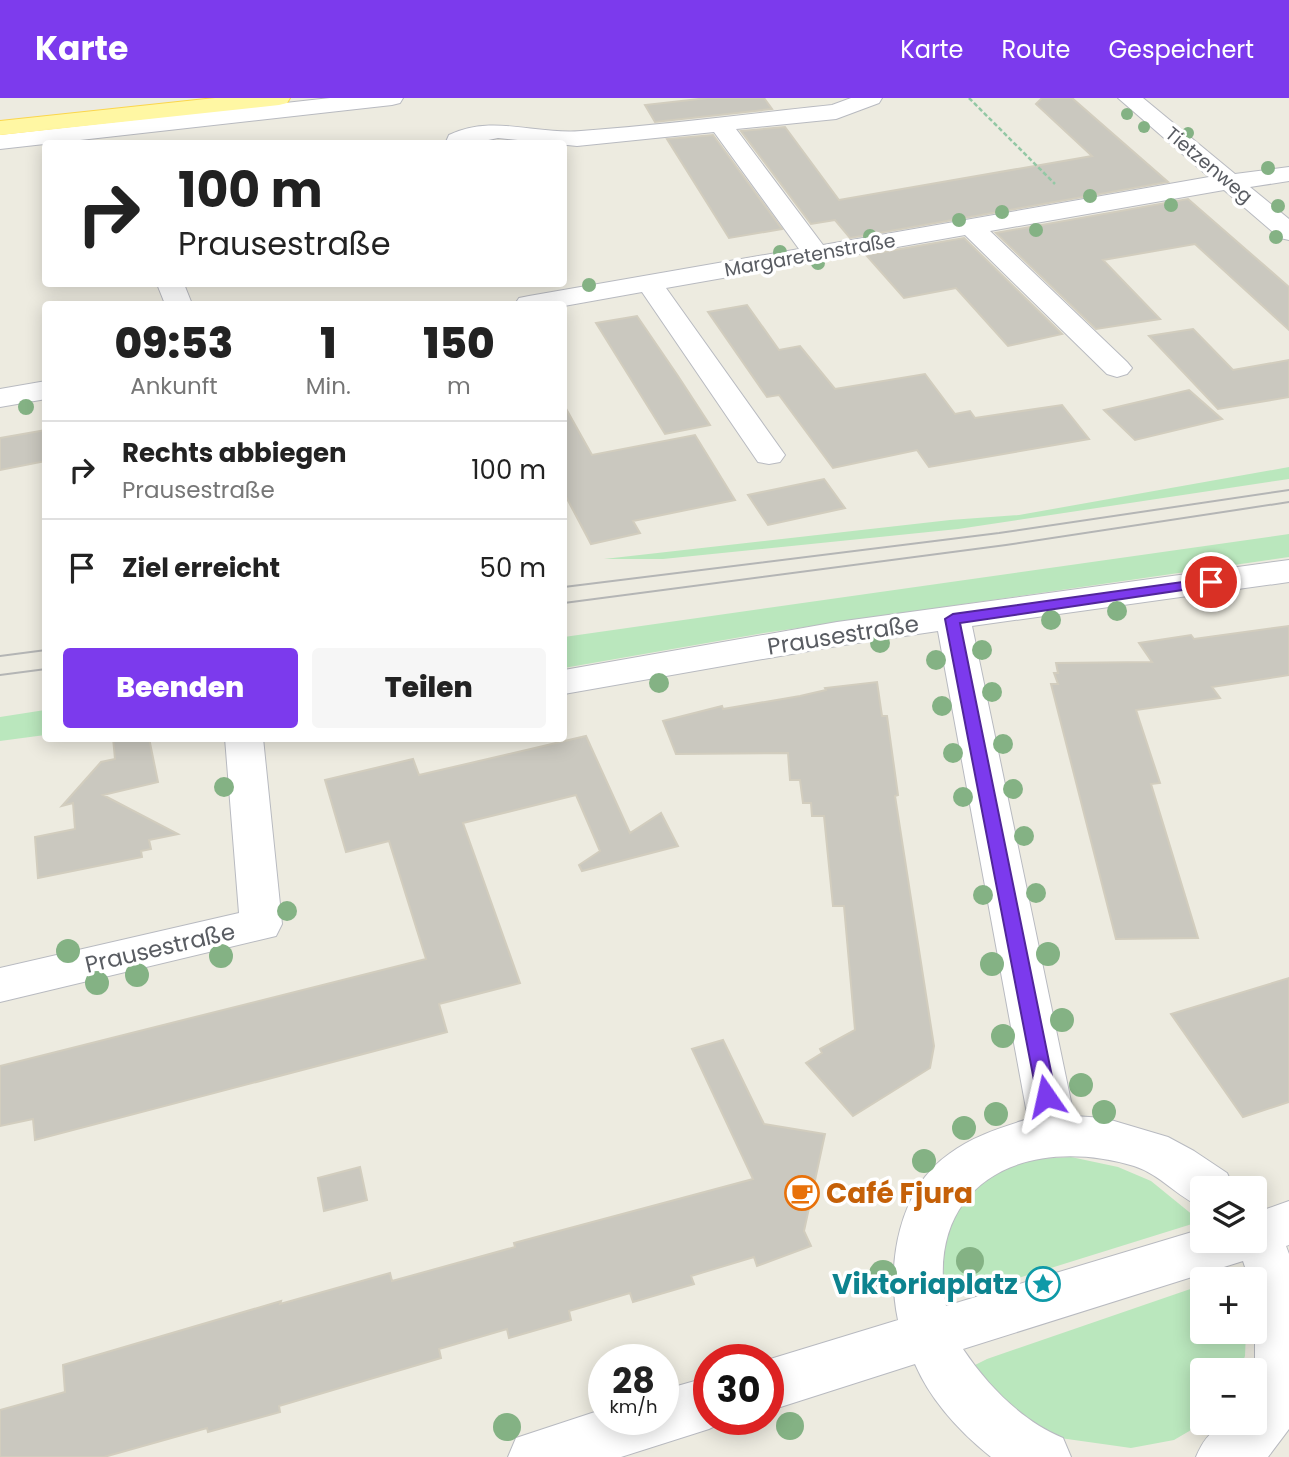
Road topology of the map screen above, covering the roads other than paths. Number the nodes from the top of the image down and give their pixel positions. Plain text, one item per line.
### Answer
1 (155, 98) edge
2 (279, 98) edge
3 (392, 98) edge
4 (871, 98) edge
5 (1129, 98) edge
6 (199, 113) junction
7 (0, 115) edge
8 (720, 124) junction
9 (0, 128) edge
10 (457, 140) edge
11 (0, 142) edge
12 (1289, 174) edge
13 (1229, 182) junction
14 (971, 227) junction
15 (1289, 232) edge
16 (816, 254) junction
17 (649, 283) junction
18 (548, 301) edge
19 (1117, 368) dead end
20 (42, 391) edge
21 (0, 398) edge
22 (769, 455) dead end
23 (1289, 571) edge
24 (953, 619) junction
25 (567, 681) edge
26 (244, 742) edge
27 (0, 985) edge
28 (1054, 1134) junction
29 (1194, 1176) edge
30 (1289, 1223) edge
31 (1267, 1231) edge
32 (1197, 1253) edge
33 (1265, 1253) edge
34 (928, 1336) junction
35 (784, 1380) edge
36 (1285, 1394) edge
37 (606, 1435) edge
38 (535, 1457) edge
39 (1044, 1457) edge
40 (1223, 1457) edge

1 - 7 main road
2 - 6 main road
3 - 6 street
4 - 8 street
5 - 13 street, Tietzenweg
6 - 9 main road
6 - 11 street
8 - 10 street
8 - 16 street
12 - 13 street, Margaretenstraße
13 - 14 street, Margaretenstraße
13 - 15 street, Tietzenweg
14 - 16 street, Margaretenstraße
14 - 19 street
16 - 17 street, Margaretenstraße
17 - 18 street, Margaretenstraße
17 - 22 street
20 - 21 street
23 - 24 street, Prausestraße
24 - 25 street, Prausestraße
24 - 28 street
26 - 27 street, Prausestraße
28 - 29 street
28 - 34 street
30 - 31 street
32 - 34 street
33 - 36 street
34 - 35 street
34 - 39 street
36 - 40 street
37 - 38 street

